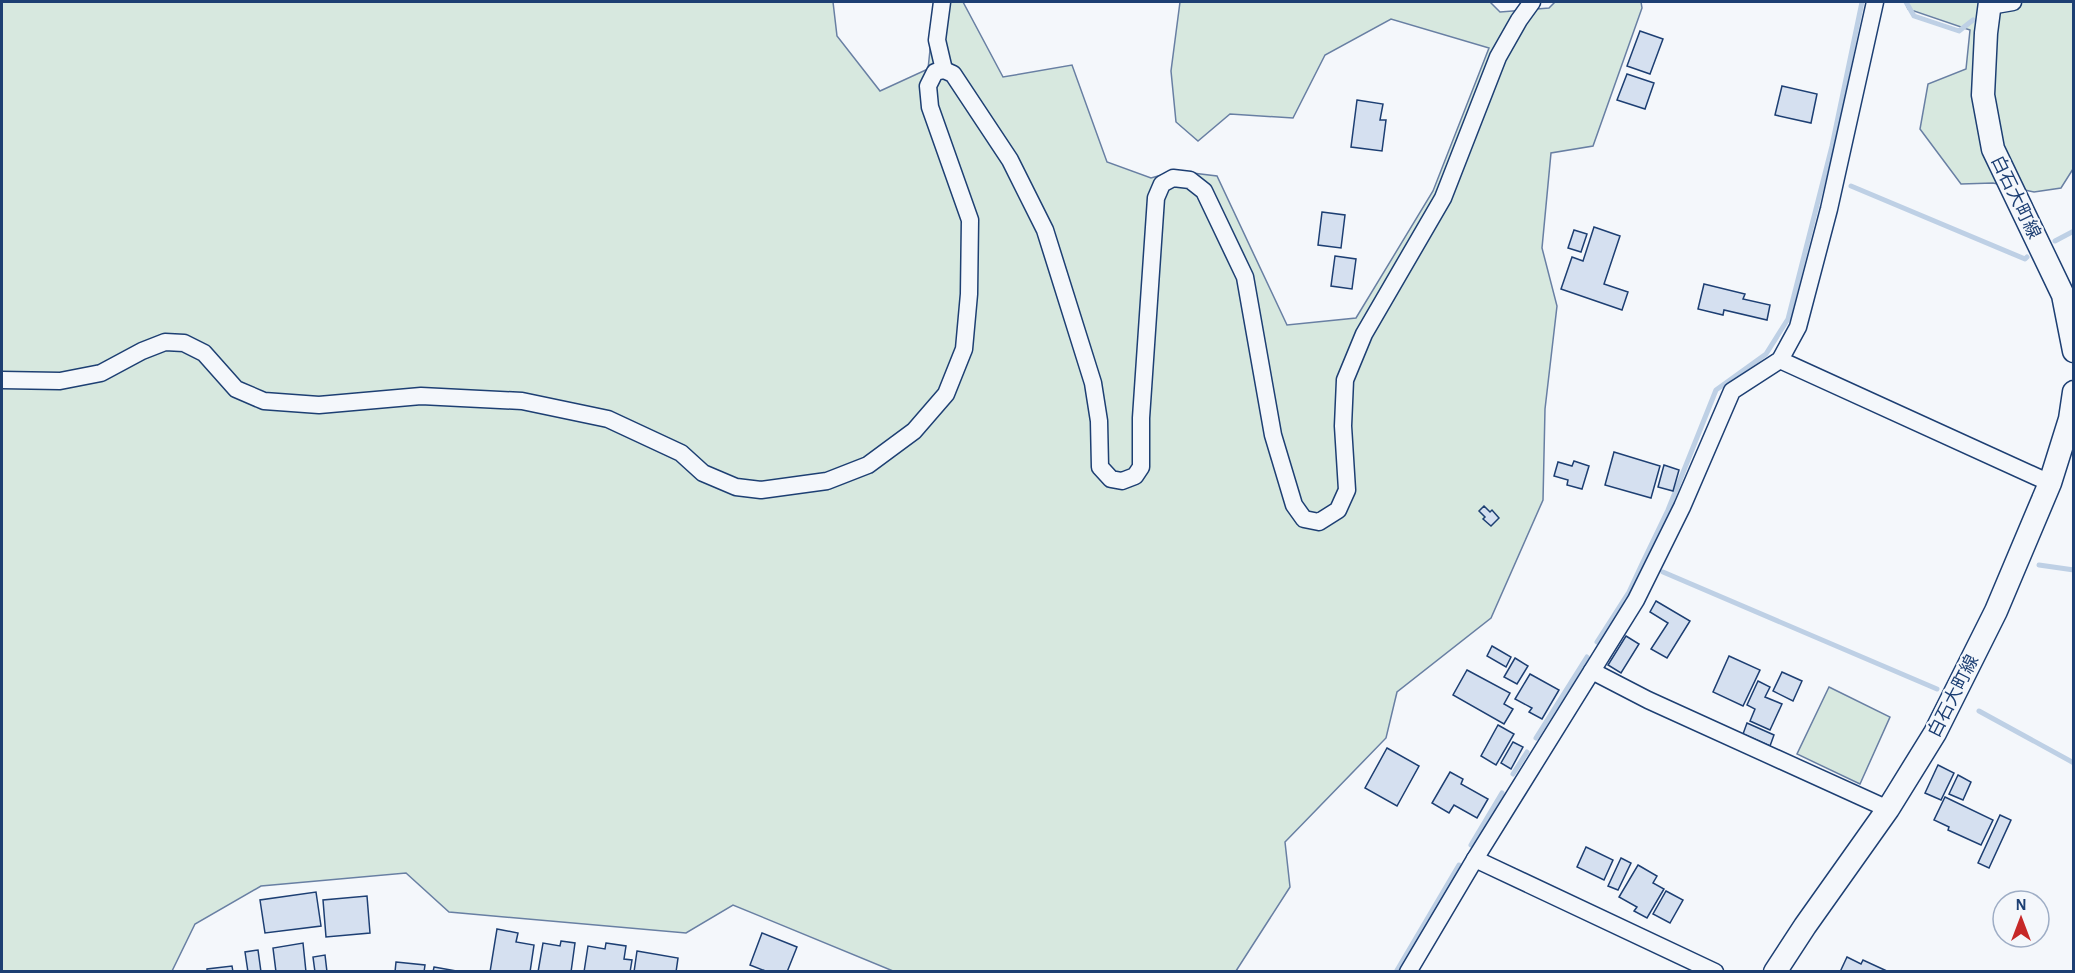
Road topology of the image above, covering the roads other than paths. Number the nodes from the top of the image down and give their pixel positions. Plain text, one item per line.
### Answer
1 (942, 2) edge
2 (1532, 2) edge
3 (1875, 2) edge
4 (2013, 2) edge
5 (1990, 4) edge
6 (944, 70) junction
7 (2071, 321) edge
8 (2073, 351) edge
9 (1780, 360) junction
10 (2, 380) edge
11 (2073, 392) edge
12 (2050, 483) junction
13 (1592, 671) junction
14 (1888, 809) junction
15 (1475, 859) junction
16 (1408, 972) edge
17 (1715, 972) edge
18 (1775, 972) edge

1 - 6 street
2 - 6 street
3 - 9 street
4 - 5 street
5 - 7 main road, 白石大町線
6 - 10 street
7 - 8 main road, 白石大町線
9 - 12 street
9 - 13 street
11 - 12 main road, 白石大町線
12 - 14 main road, 白石大町線
13 - 14 street
13 - 15 street
14 - 18 main road, 白石大町線
15 - 16 street
15 - 17 street

